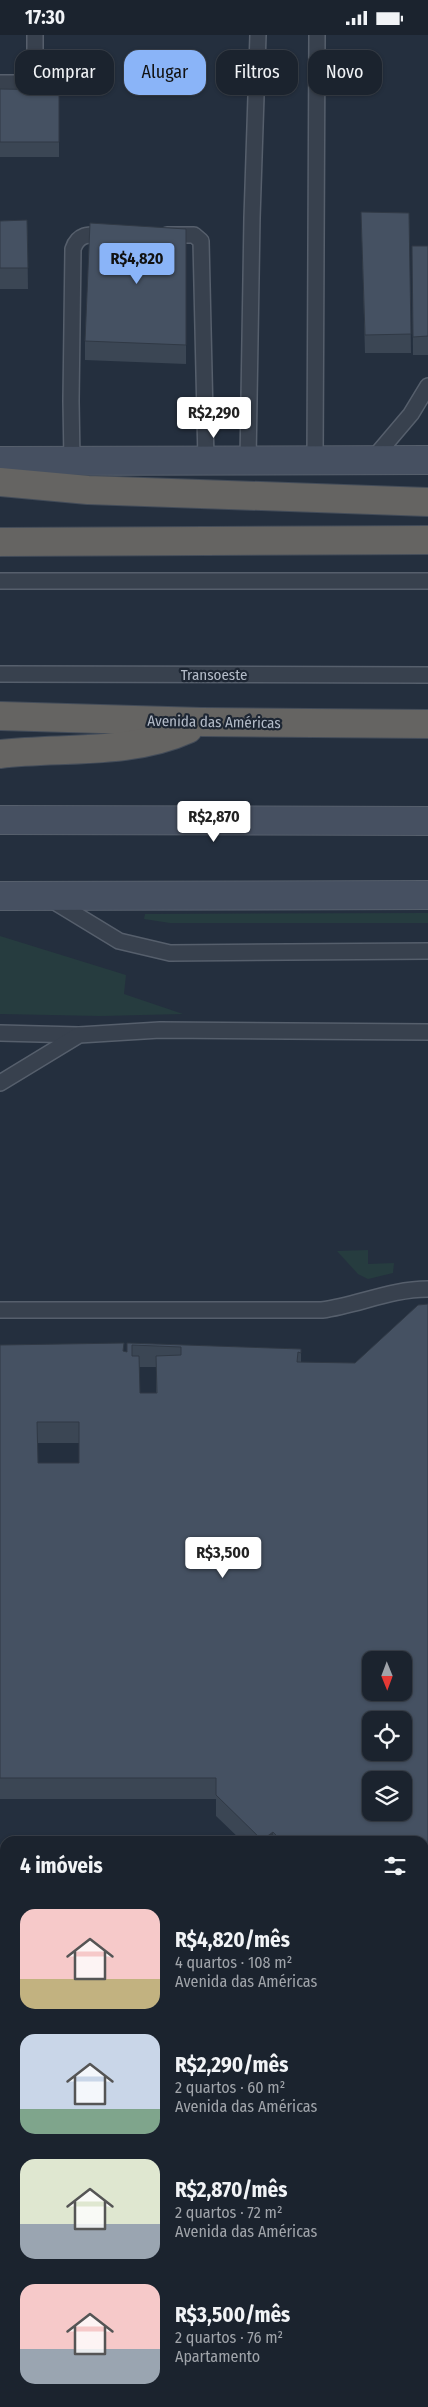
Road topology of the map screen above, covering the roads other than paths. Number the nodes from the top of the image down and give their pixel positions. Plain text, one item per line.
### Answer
1 (35, 35) edge
2 (258, 35) edge
3 (317, 35) edge
4 (0, 83) edge
5 (120, 235) edge
6 (148, 235) edge
7 (428, 387) edge
8 (206, 460) junction
9 (248, 460) junction
10 (315, 460) junction
11 (372, 460) junction
12 (428, 460) edge
13 (0, 461) edge
14 (72, 461) junction
15 (0, 482) edge
16 (428, 502) edge
17 (428, 540) edge
18 (0, 542) edge
19 (0, 581) edge
20 (428, 581) edge
21 (0, 674) edge
22 (428, 675) edge
23 (0, 716) edge
24 (202, 722) junction
25 (428, 725) edge
26 (0, 754) edge
27 (0, 820) edge
28 (428, 821) edge
29 (428, 895) edge
30 (0, 896) edge
31 (45, 896) junction
32 (428, 951) edge
33 (428, 1032) edge
34 (0, 1033) edge
35 (79, 1035) junction
36 (0, 1083) edge
37 (428, 1289) edge
38 (0, 1310) edge

1 - 4 lane
2 - 9 lane
3 - 10 lane
5 - 14 lane
6 - 8 lane
7 - 11 lane
8 - 9 main road
8 - 14 main road
9 - 10 main road
10 - 11 main road
11 - 12 main road
13 - 14 main road
15 - 16 highway
17 - 18 highway
19 - 20 lane
21 - 22 lane, Transoeste
23 - 24 highway, Avenida das Américas
24 - 25 highway, Avenida das Américas
24 - 26 highway
27 - 28 main road
29 - 31 main road
30 - 31 main road
31 - 32 lane
33 - 35 lane
34 - 35 lane
35 - 36 lane
37 - 38 lane

